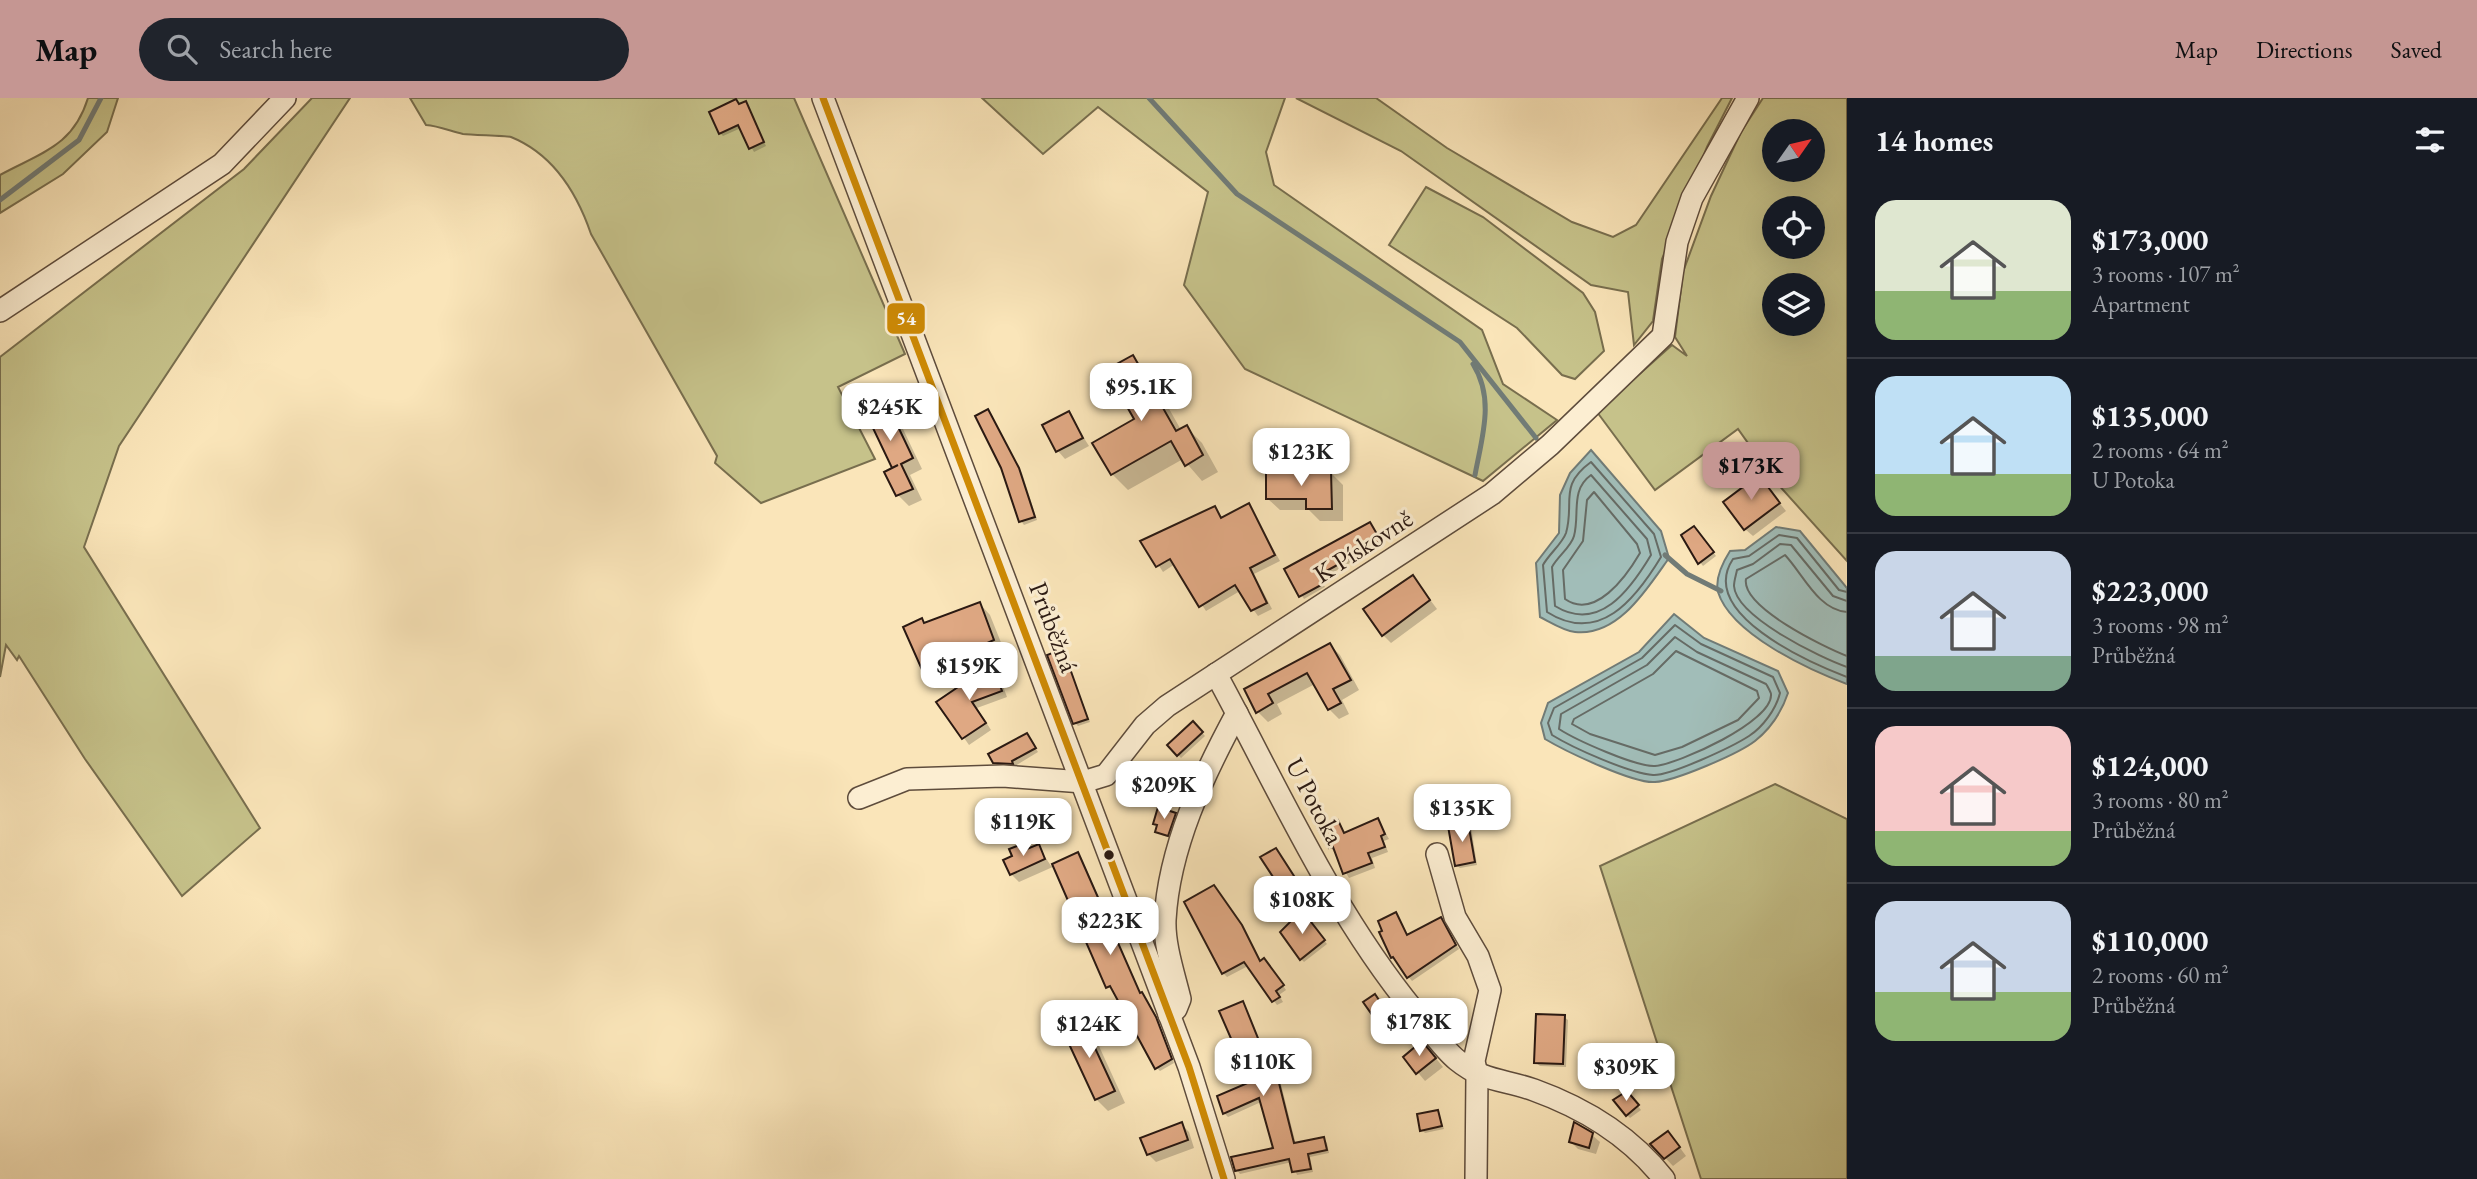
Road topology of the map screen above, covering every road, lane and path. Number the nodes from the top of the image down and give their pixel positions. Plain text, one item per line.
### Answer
1 (285, 98) edge
2 (823, 98) edge
3 (1748, 98) edge
4 (0, 311) edge
5 (1216, 674) junction
6 (1237, 713) junction
7 (1083, 782) junction
8 (859, 797) dead end
9 (1437, 854) dead end
10 (1169, 1015) junction
11 (1477, 1075) junction
12 (1224, 1179) edge
13 (1476, 1179) edge
14 (1664, 1179) edge

1 - 4 street
2 - 7 street, Průběžná
3 - 5 street, K Pískovně
5 - 6 street, U Potoka
5 - 7 street, K Pískovně
6 - 10 street
6 - 11 street, U Potoka
7 - 8 street
7 - 10 street, Průběžná
9 - 11 street
10 - 12 street, Průběžná
11 - 13 street
11 - 14 street

